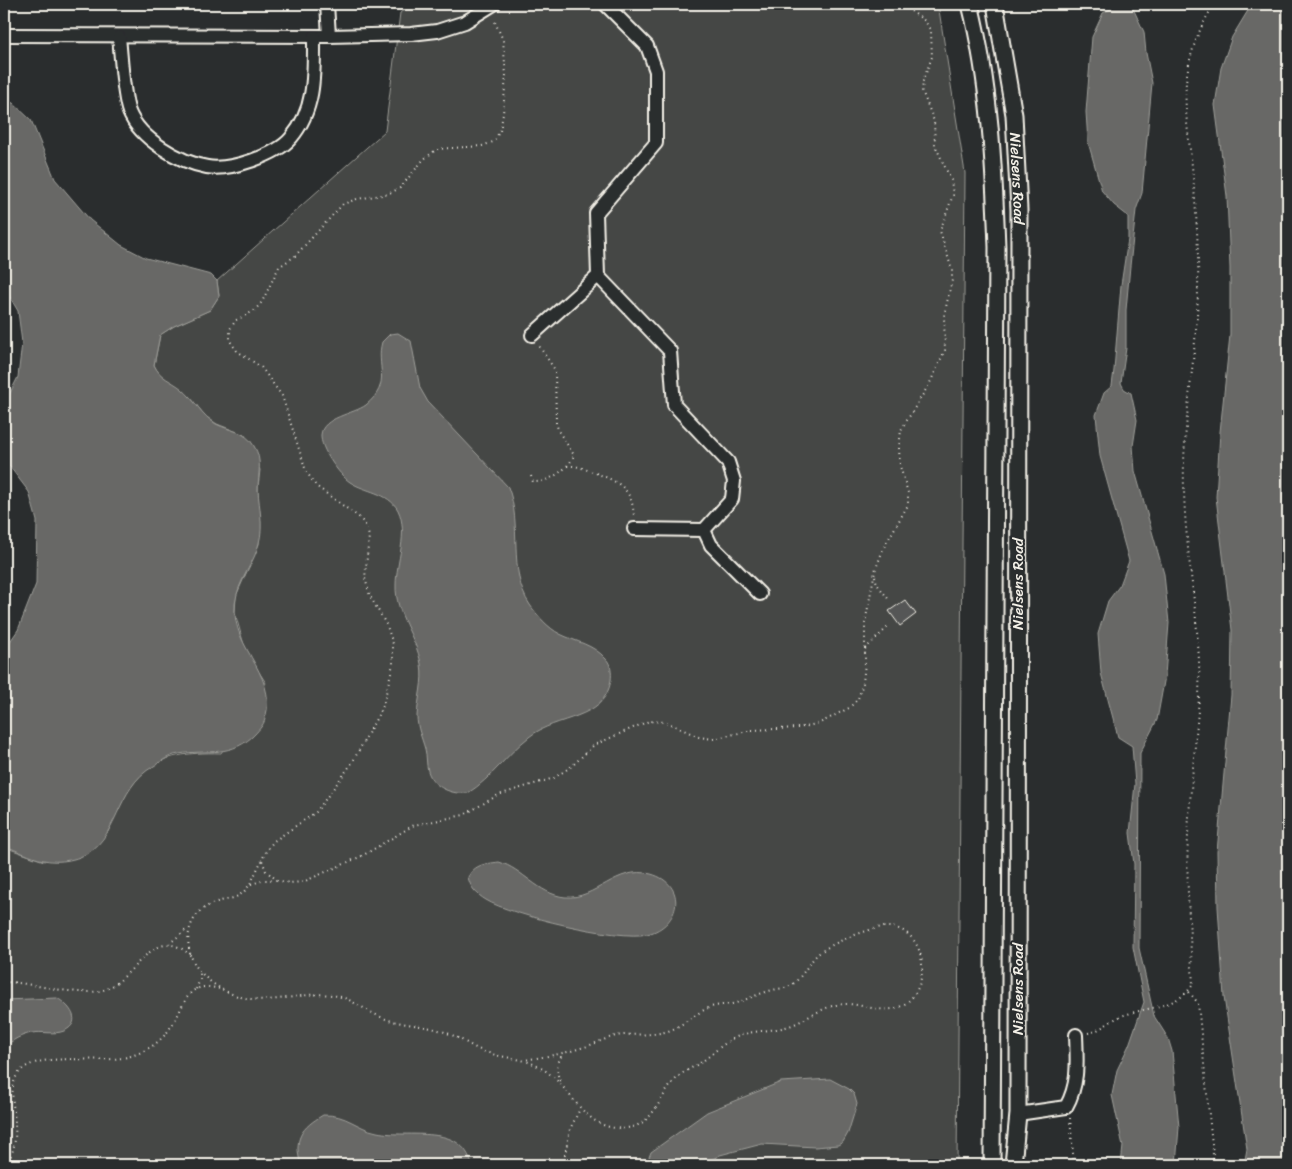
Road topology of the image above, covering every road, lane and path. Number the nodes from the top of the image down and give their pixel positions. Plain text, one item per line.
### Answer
1 (327, 4) edge
2 (494, 4) edge
3 (605, 4) edge
4 (901, 4) edge
5 (970, 4) edge
6 (995, 4) edge
7 (1215, 4) edge
8 (495, 22) dead end
9 (4, 35) edge
10 (119, 36) junction
11 (314, 36) junction
12 (329, 36) junction
13 (598, 276) junction
14 (532, 335) joint
15 (567, 466) junction
16 (531, 476) dead end
17 (634, 528) joint
18 (704, 530) junction
19 (874, 574) junction
20 (760, 594) dead end
21 (890, 601) dead end
22 (888, 627) dead end
23 (865, 649) junction
24 (262, 860) junction
25 (277, 880) junction
26 (251, 884) junction
27 (191, 924) junction
28 (168, 945) junction
29 (191, 956) junction
30 (200, 972) junction
31 (4, 982) edge
32 (195, 990) junction
33 (226, 991) junction
34 (1188, 992) junction
35 (1076, 1035) joint
36 (563, 1053) junction
37 (524, 1060) junction
38 (561, 1083) junction
39 (1066, 1107) junction
40 (580, 1109) junction
41 (1018, 1114) junction
42 (6, 1165) edge
43 (564, 1165) edge
44 (992, 1165) edge
45 (1013, 1165) edge
46 (1074, 1165) edge
47 (1214, 1165) edge

1 - 12 street
2 - 12 street
3 - 13 street
4 - 19 path
5 - 44 main road, Nielsens Road
6 - 41 main road, Nielsens Road
7 - 34 path
8 - 24 path
9 - 10 street
10 - 11 street
10 - 11 street
11 - 12 street
13 - 14 street
13 - 18 street
14 - 15 path
15 - 16 path
15 - 17 path
17 - 18 street
18 - 20 street
19 - 21 path
19 - 23 path
22 - 23 path
23 - 25 path
24 - 25 path
24 - 26 path
25 - 26 path
26 - 27 path
27 - 28 path
27 - 29 path
28 - 29 path
28 - 31 path
29 - 30 path
30 - 32 path
30 - 33 path
32 - 33 path
32 - 42 path
33 - 37 path
34 - 35 path
34 - 47 path
35 - 39 street
36 - 37 path
36 - 38 path
36 - 40 path
37 - 38 path
38 - 40 path
39 - 41 street
39 - 46 path
40 - 43 path
41 - 45 main road, Nielsens Road

